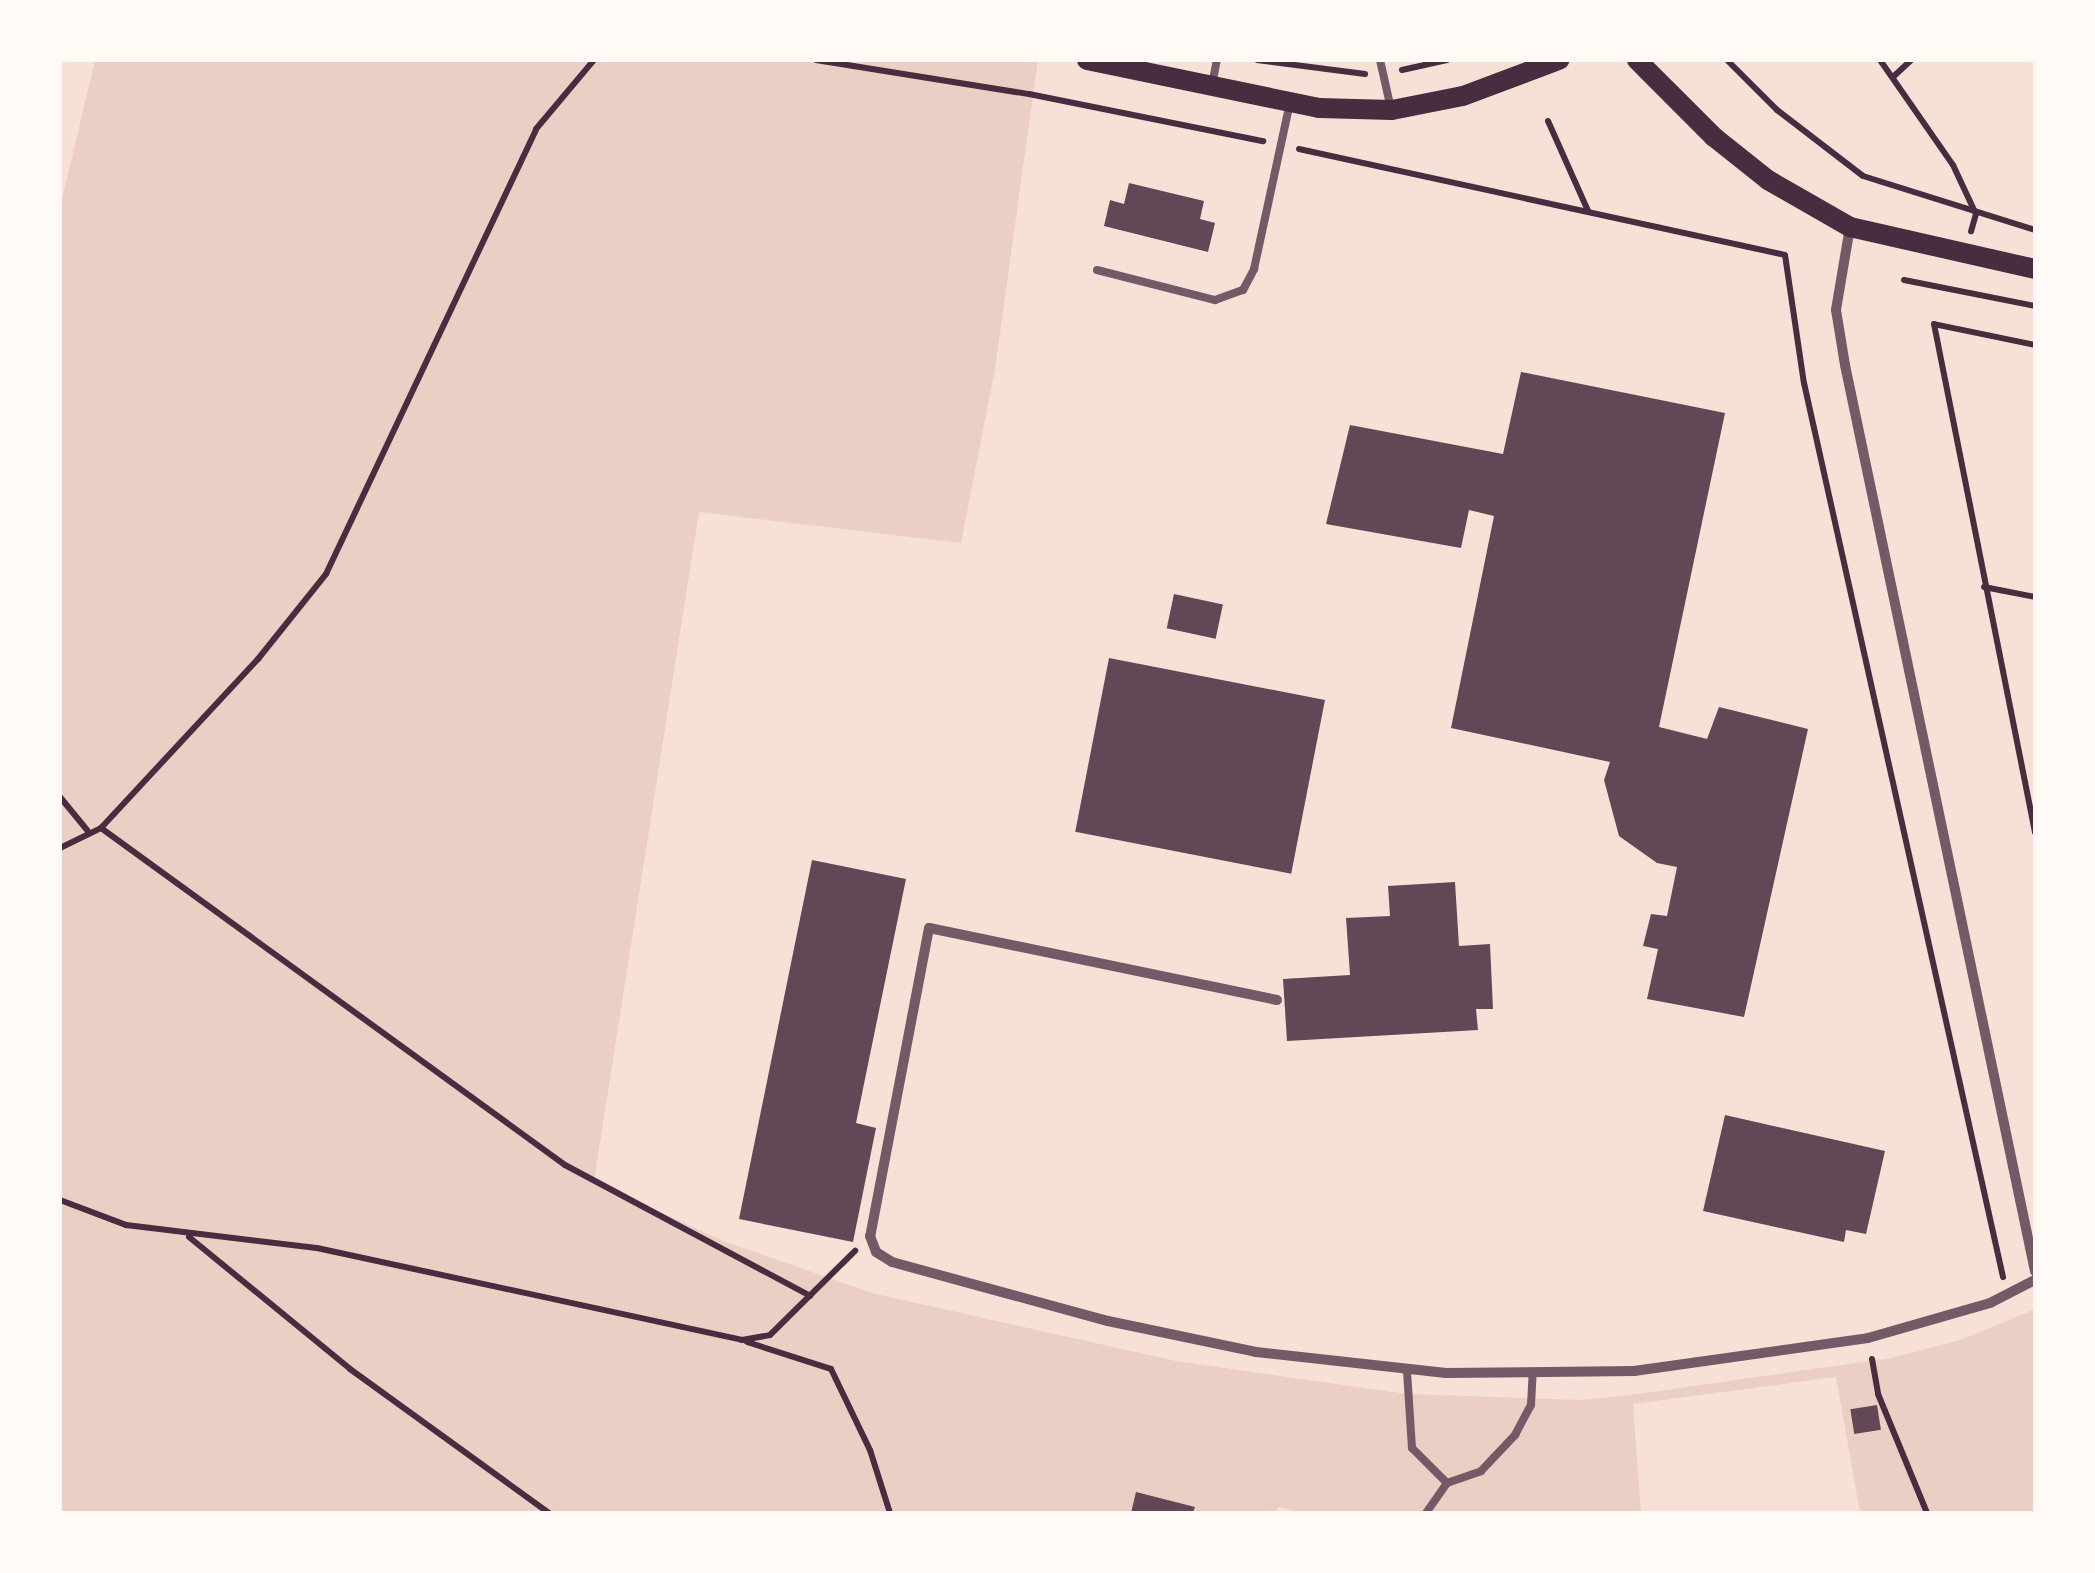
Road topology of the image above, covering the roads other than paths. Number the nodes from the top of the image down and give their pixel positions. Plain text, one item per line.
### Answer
1 (1086, 60) edge
2 (1217, 60) edge
3 (1380, 60) edge
4 (1559, 60) edge
5 (1636, 60) edge
6 (1212, 86) junction
7 (1290, 102) junction
8 (1392, 110) junction
9 (1850, 227) junction
10 (2035, 269) edge
11 (1098, 270) dead end
12 (1277, 1000) dead end
13 (2035, 1271) edge
14 (2035, 1280) edge
15 (1407, 1372) junction
16 (1533, 1372) junction
17 (1447, 1483) junction
18 (1426, 1513) edge

1 - 6 main road
2 - 6 lane
3 - 8 lane
4 - 8 main road
5 - 9 main road
6 - 7 main road
7 - 8 main road
7 - 11 lane
9 - 10 main road
9 - 13 street
12 - 15 street
14 - 16 street
15 - 16 street
15 - 17 lane
16 - 17 lane
17 - 18 lane

